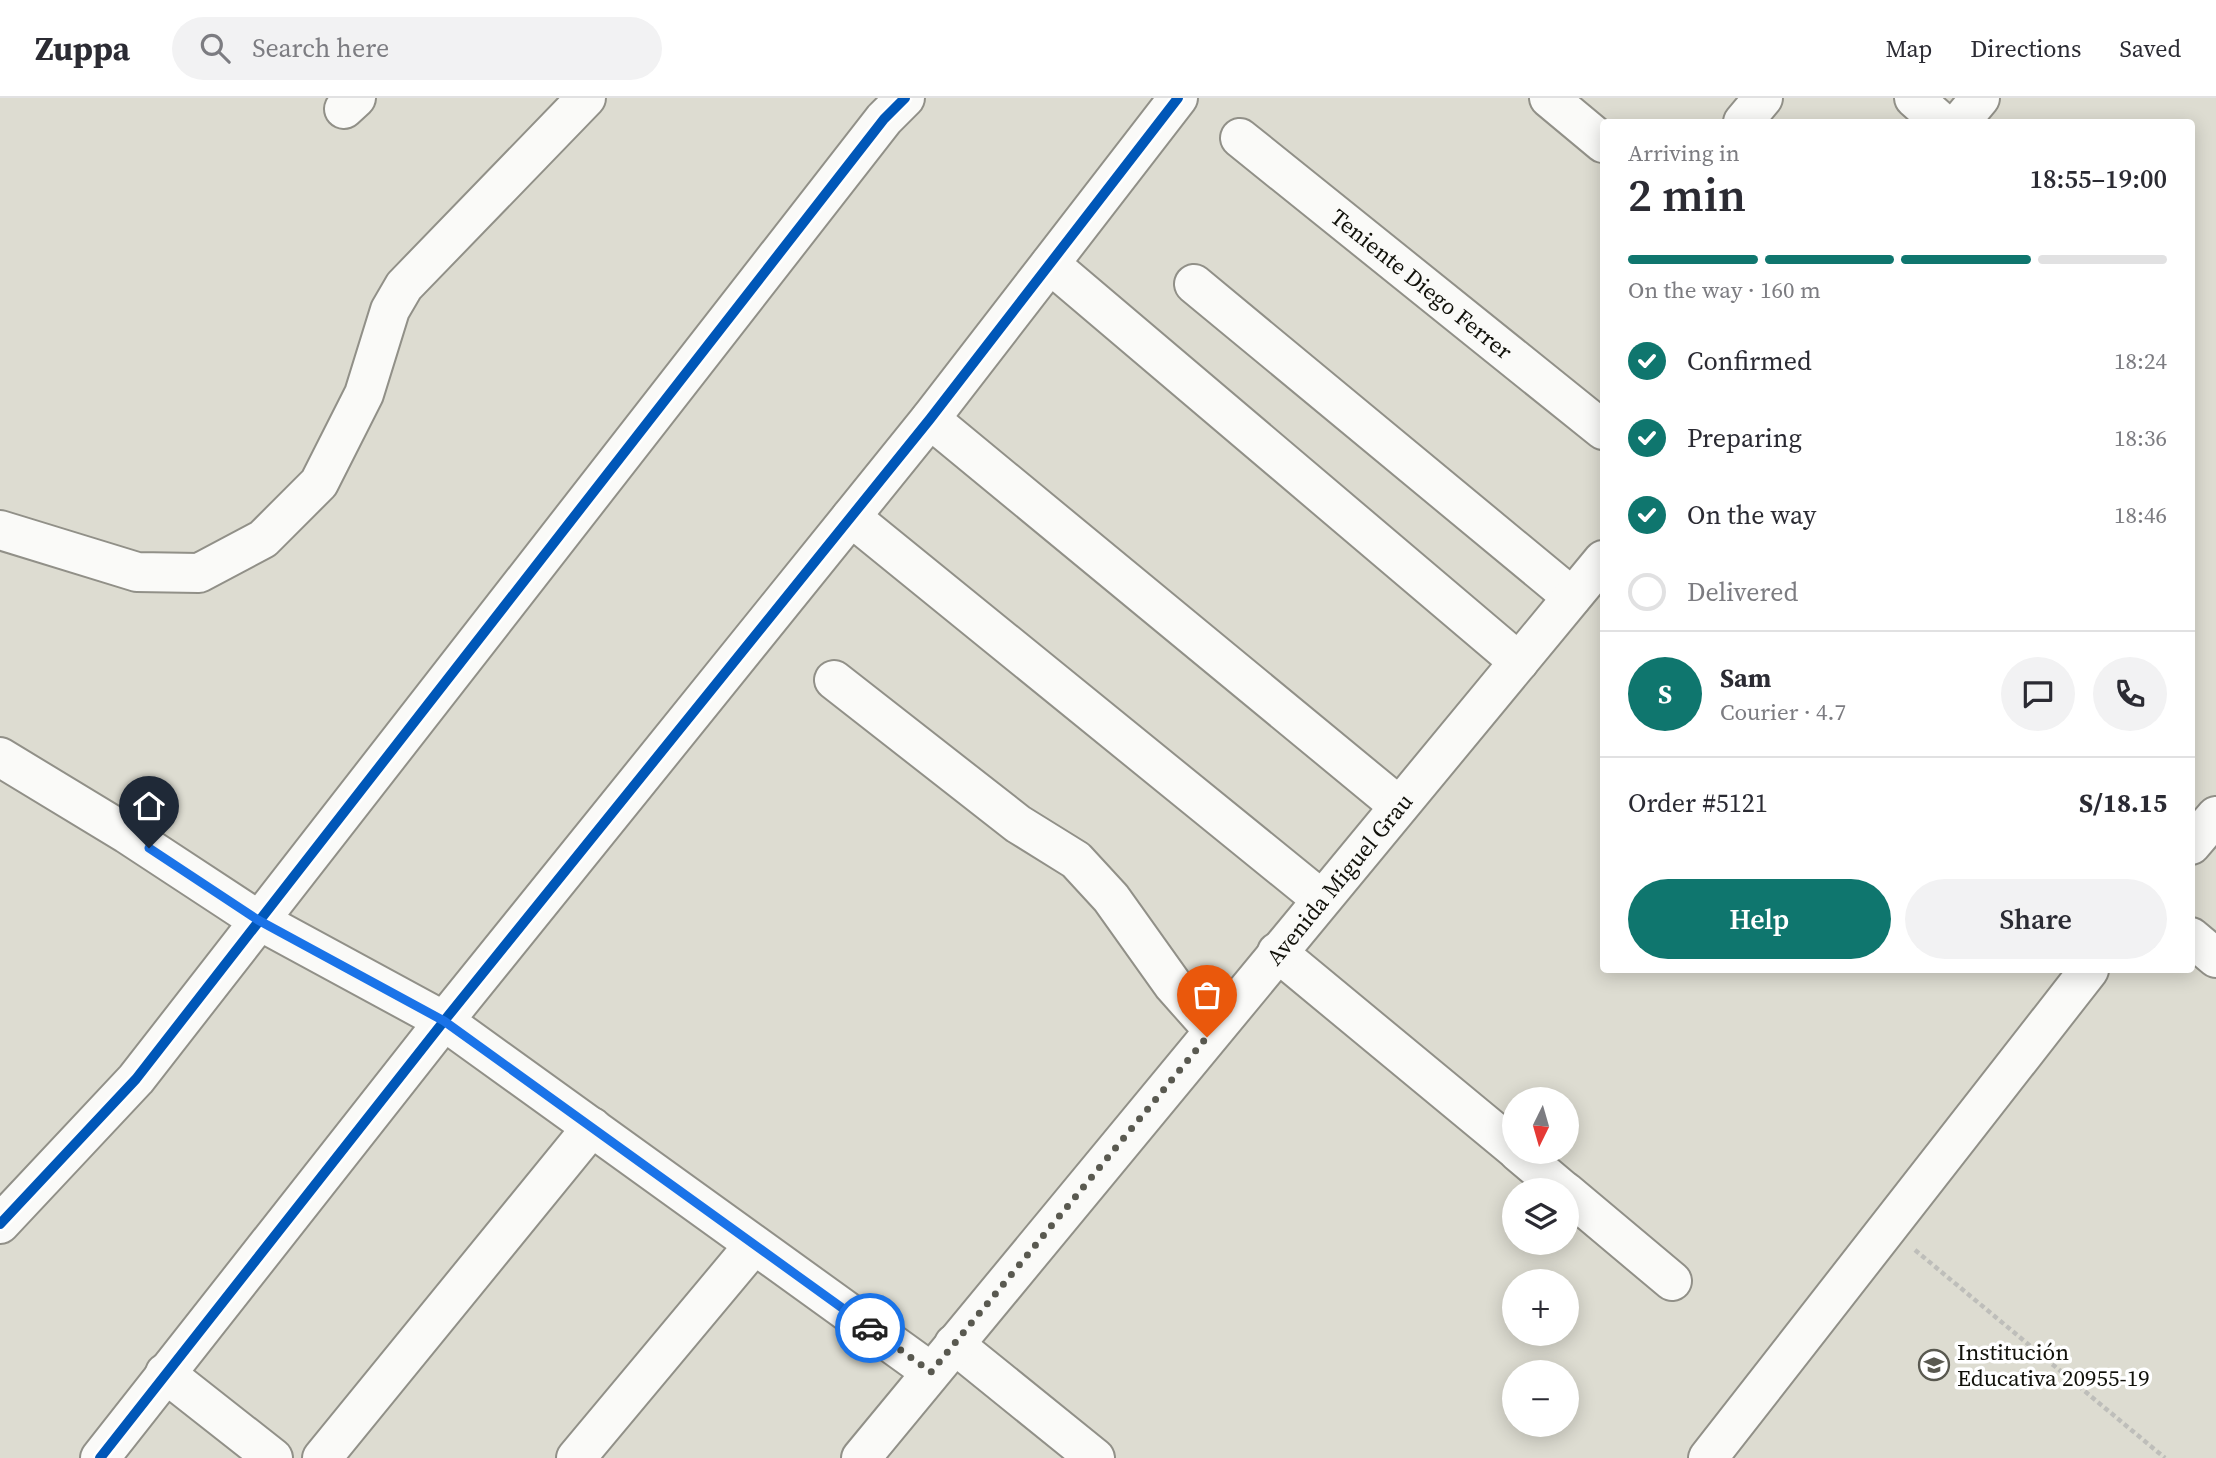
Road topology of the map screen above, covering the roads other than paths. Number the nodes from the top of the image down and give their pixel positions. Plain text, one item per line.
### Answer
1 (586, 98) edge
2 (905, 98) edge
3 (1178, 98) edge
4 (1549, 98) edge
5 (1763, 98) edge
6 (1914, 98) edge
7 (1980, 98) edge
8 (1746, 119) edge
9 (1938, 119) edge
10 (1962, 119) edge
11 (1240, 138) dead end
12 (1600, 140) edge
13 (1050, 264) junction
14 (1194, 284) dead end
15 (930, 419) junction
16 (1600, 428) edge
17 (851, 517) junction
18 (0, 530) edge
19 (1600, 564) edge
20 (1572, 597) junction
21 (1519, 662) junction
22 (834, 680) dead end
23 (0, 757) edge
24 (1399, 806) junction
25 (2216, 816) edge
26 (2195, 840) edge
27 (1321, 899) junction
28 (258, 920) junction
29 (2195, 940) edge
30 (1277, 952) junction
31 (2216, 958) edge
32 (2087, 973) edge
33 (444, 1021) junction
34 (1213, 1030) junction
35 (592, 1127) junction
36 (1502, 1138) edge
37 (1533, 1164) edge
38 (1549, 1178) edge
39 (1579, 1203) edge
40 (0, 1224) edge
41 (754, 1245) junction
42 (1672, 1281) dead end
43 (943, 1358) junction
44 (165, 1373) junction
45 (100, 1458) edge
46 (273, 1458) edge
47 (322, 1458) edge
48 (576, 1458) edge
49 (861, 1458) edge
50 (1095, 1458) edge
51 (1708, 1458) edge

1 - 18 street
2 - 28 street
3 - 13 street
4 - 12 street
5 - 8 street
6 - 9 street
7 - 10 street
11 - 16 street, Teniente Diego Ferrer
13 - 15 street
13 - 21 street
14 - 20 street
15 - 17 street
15 - 24 street
17 - 27 street
17 - 33 street
19 - 20 street, Avenida Miguel Grau
20 - 21 street, Avenida Miguel Grau
21 - 24 street, Avenida Miguel Grau
22 - 34 street
23 - 28 street
24 - 27 street, Avenida Miguel Grau
25 - 26 street
27 - 30 street, Avenida Miguel Grau
28 - 33 street
28 - 40 street
29 - 31 street
30 - 34 street, Avenida Miguel Grau
30 - 36 street
32 - 51 street
33 - 35 street
33 - 44 street
34 - 43 street, Avenida Miguel Grau
35 - 41 street
35 - 47 street
37 - 38 street
39 - 42 street
41 - 43 street
41 - 48 street
43 - 49 street, Avenida Miguel Grau
43 - 50 street
44 - 45 street
44 - 46 street

